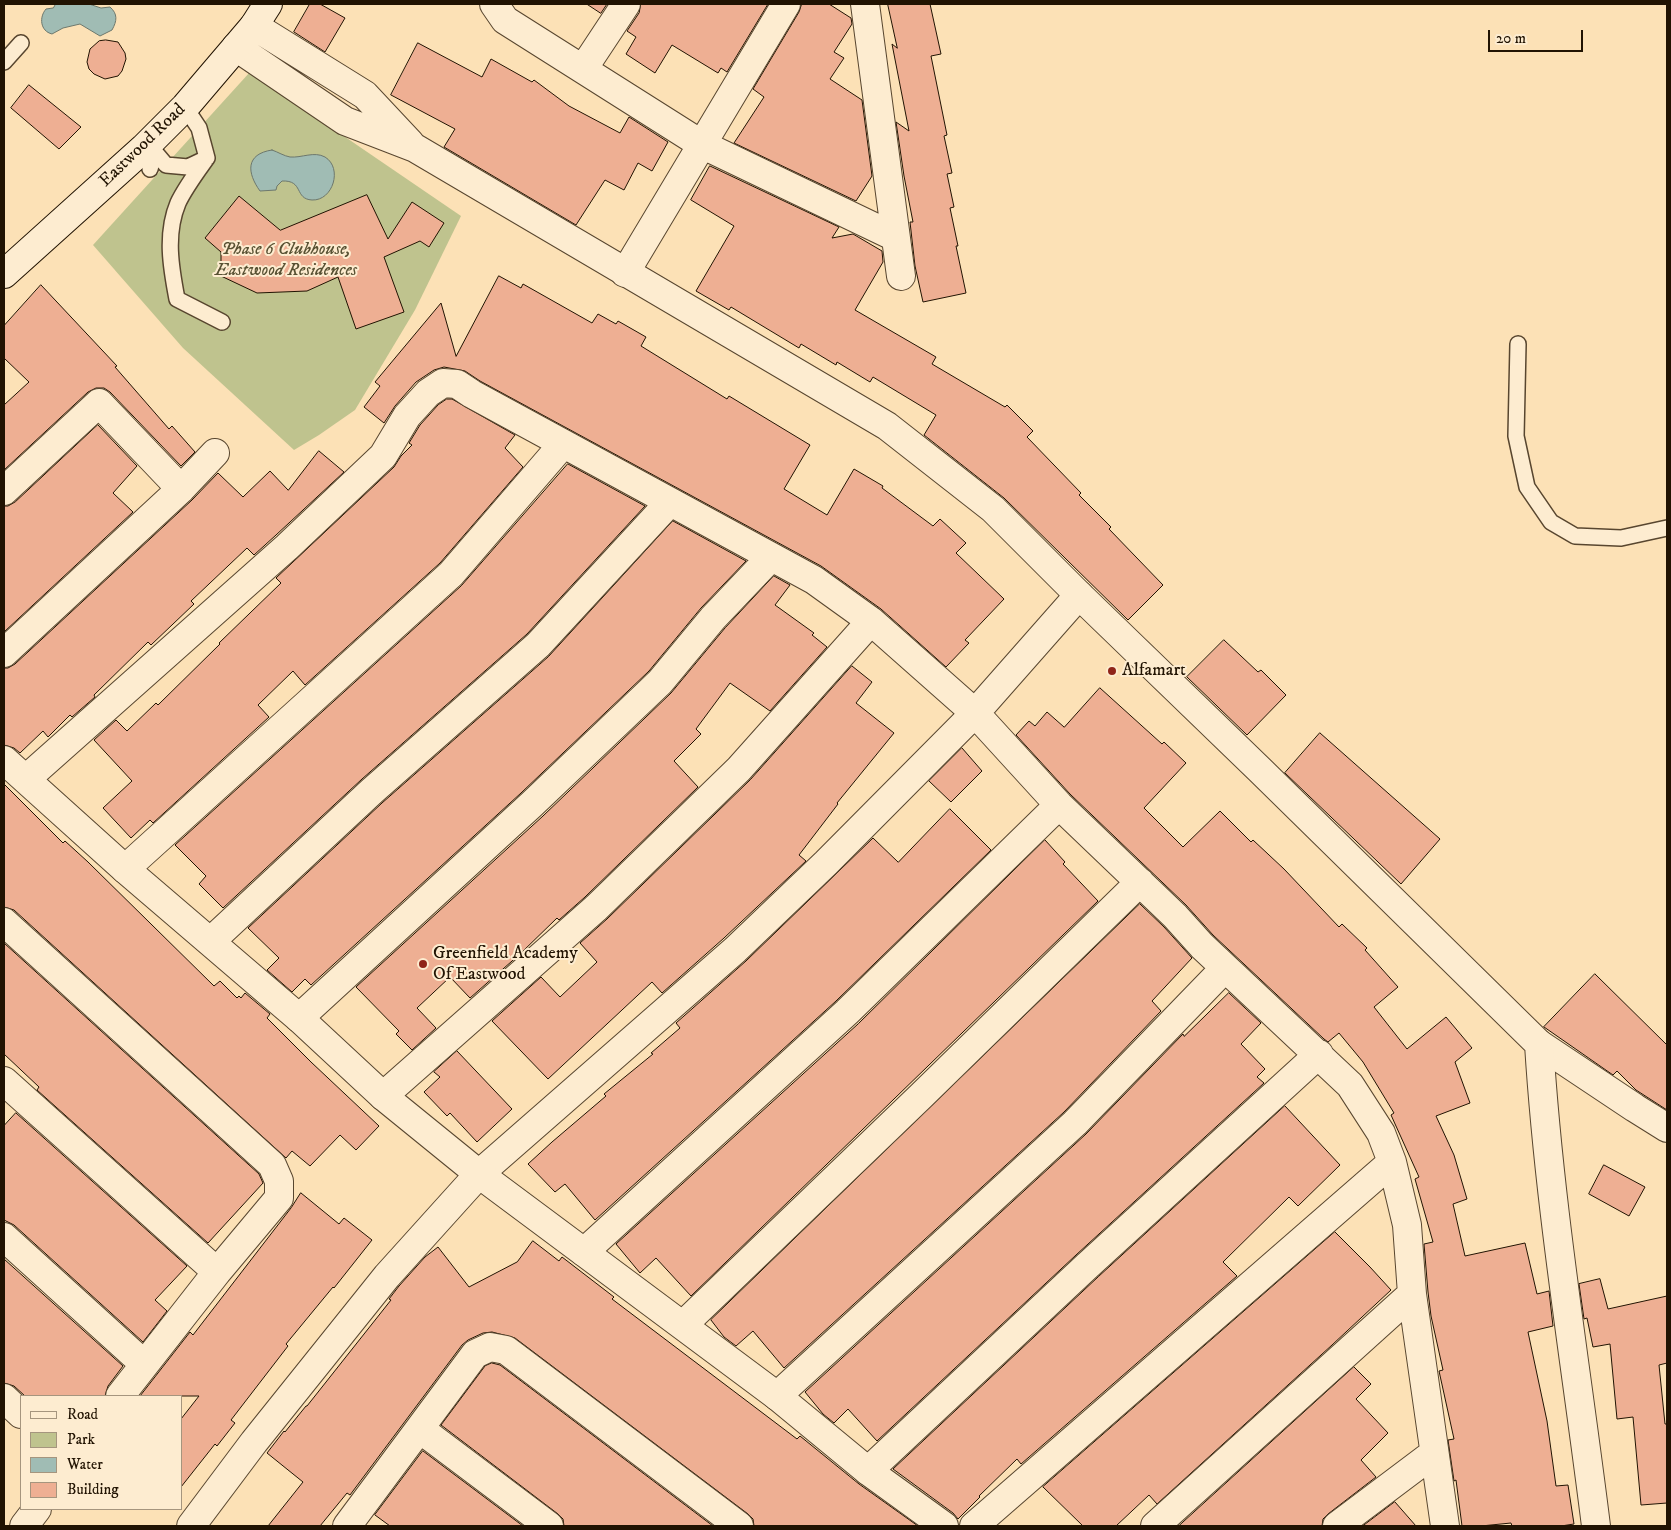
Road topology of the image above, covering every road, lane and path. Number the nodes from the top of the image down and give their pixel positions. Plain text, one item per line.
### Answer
1 (494, 4) edge
2 (626, 4) edge
3 (786, 4) edge
4 (865, 4) edge
5 (261, 15) edge
6 (21, 43) dead end
7 (236, 47) junction
8 (4, 62) edge
9 (584, 69) junction
10 (185, 107) junction
11 (701, 144) junction
12 (415, 148) junction
13 (207, 158) junction
14 (150, 168) dead end
15 (895, 237) junction
16 (625, 273) junction
17 (4, 274) edge
18 (901, 276) dead end
19 (222, 322) dead end
20 (1518, 344) dead end
21 (563, 444) junction
22 (215, 453) dead end
23 (181, 489) junction
24 (4, 491) edge
25 (669, 503) junction
26 (1667, 528) edge
27 (771, 558) junction
28 (1079, 595) junction
29 (871, 621) junction
30 (4, 653) edge
31 (975, 713) junction
32 (4, 760) edge
33 (26, 779) junction
34 (1060, 805) junction
35 (125, 868) junction
36 (1140, 882) junction
37 (4, 922) edge
38 (211, 941) junction
39 (1225, 968) junction
40 (299, 1018) junction
41 (1539, 1044) junction
42 (1319, 1054) junction
43 (4, 1081) edge
44 (383, 1096) junction
45 (1667, 1128) edge
46 (1392, 1162) junction
47 (480, 1174) junction
48 (4, 1237) edge
49 (584, 1252) junction
50 (217, 1272) junction
51 (1412, 1294) junction
52 (683, 1325) junction
53 (144, 1364) junction
54 (121, 1395) edge
55 (777, 1396) junction
56 (4, 1398) edge
57 (20, 1413) edge
58 (420, 1429) junction
59 (1434, 1453) junction
60 (868, 1471) junction
61 (36, 1510) edge
62 (354, 1524) edge
63 (24, 1526) edge
64 (191, 1526) edge
65 (549, 1526) edge
66 (739, 1526) edge
67 (944, 1526) edge
68 (974, 1526) edge
69 (1154, 1526) edge
70 (1337, 1526) edge
71 (1446, 1526) edge
72 (1596, 1526) edge

1 - 9 street
2 - 9 street
3 - 11 street
4 - 15 street
5 - 7 street, Eastwood Road
5 - 12 street
6 - 8 lane
7 - 10 street, Eastwood Road
7 - 12 street
9 - 11 street
10 - 13 lane
10 - 17 street, Eastwood Road
11 - 15 street
11 - 16 street
12 - 16 street
13 - 14 lane
13 - 19 lane
15 - 18 street
16 - 28 street
20 - 26 lane
21 - 25 street
21 - 33 street
21 - 35 street
22 - 23 street
23 - 24 street
23 - 30 street
25 - 27 street
25 - 38 street
27 - 29 street
27 - 40 street
28 - 31 street
28 - 41 street
29 - 31 street
29 - 44 street
31 - 34 street
31 - 47 street
32 - 33 street
33 - 35 street
34 - 36 street
34 - 49 street
35 - 38 street
36 - 39 street
36 - 52 street
37 - 50 street
38 - 40 street
39 - 42 street
39 - 55 street
40 - 44 street
41 - 45 street
41 - 72 street
42 - 46 street
42 - 60 street
43 - 50 street
44 - 47 street
46 - 51 street
46 - 68 street
47 - 49 street
47 - 64 street
48 - 53 street
49 - 52 street
50 - 53 street
51 - 59 street
51 - 69 street
52 - 55 street
53 - 54 street
55 - 60 street
56 - 57 street
58 - 62 street
58 - 65 street
58 - 66 street
59 - 70 street
59 - 71 street
60 - 67 street
61 - 63 street

